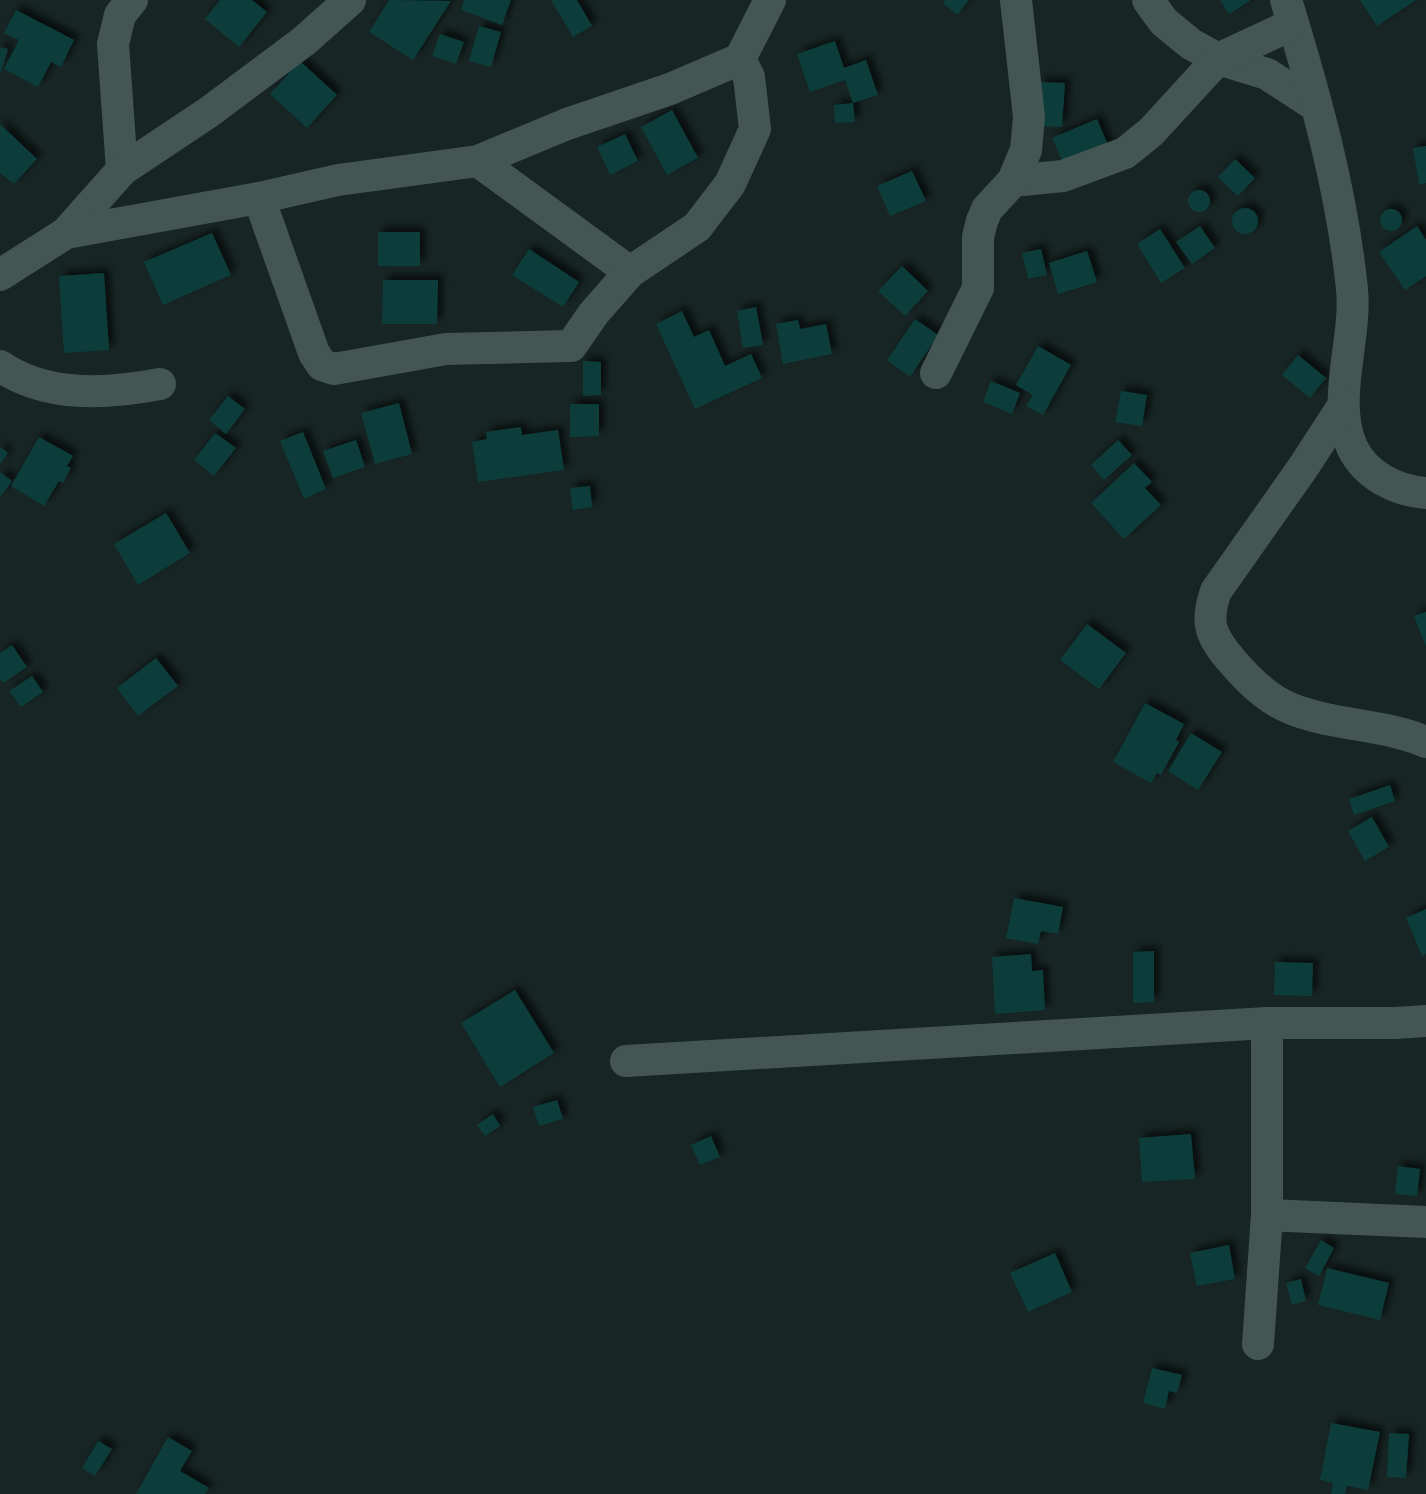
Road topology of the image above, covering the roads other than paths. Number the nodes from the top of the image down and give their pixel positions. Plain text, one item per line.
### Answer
1 (132, 0) edge
2 (351, 0) edge
3 (770, 0) edge
4 (1016, 0) edge
5 (1148, 0) edge
6 (1290, 12) edge
7 (740, 59) junction
8 (1218, 59) junction
9 (1316, 105) junction
10 (478, 160) junction
11 (122, 170) junction
12 (1012, 181) junction
13 (259, 198) junction
14 (66, 233) junction
15 (630, 272) junction
16 (0, 275) edge
17 (0, 366) edge
18 (936, 373) dead end
19 (160, 384) dead end
20 (1343, 406) junction
21 (1426, 493) edge
22 (1426, 742) edge
23 (1426, 1021) edge
24 (1267, 1023) junction
25 (626, 1061) dead end
26 (1267, 1215) junction
27 (1426, 1222) edge
28 (1258, 1344) dead end

1 - 11 street
2 - 11 street
3 - 7 street
4 - 12 street
5 - 8 street
6 - 8 street
6 - 9 street
7 - 10 street
7 - 15 street
8 - 9 street
8 - 12 street
9 - 20 street
10 - 13 street
10 - 15 street
11 - 14 street
12 - 18 street
13 - 14 street
13 - 15 street
14 - 16 street
17 - 19 street
20 - 21 street
20 - 22 street
23 - 24 street
24 - 25 street
24 - 26 street
26 - 27 street
26 - 28 street

